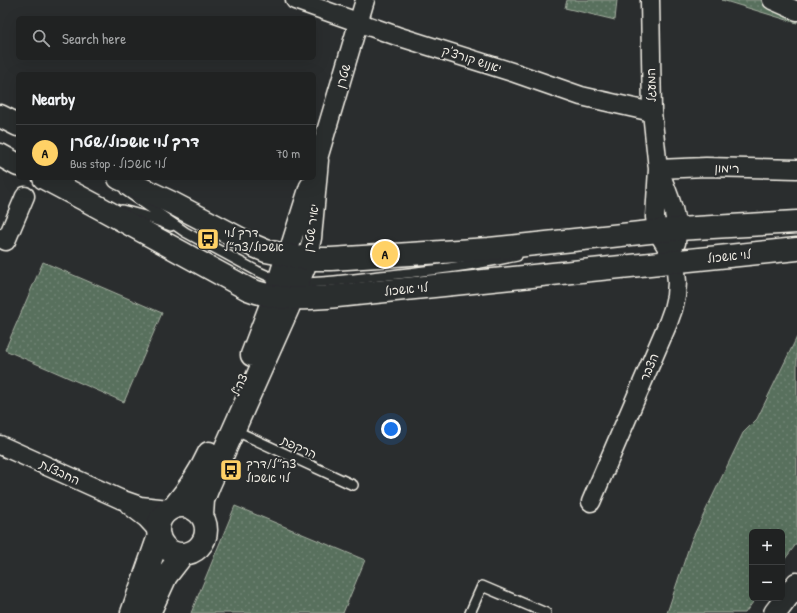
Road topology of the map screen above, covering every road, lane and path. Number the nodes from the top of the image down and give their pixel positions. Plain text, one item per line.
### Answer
1 (295, 0) edge
2 (365, 0) edge
3 (650, 0) edge
4 (772, 0) edge
5 (797, 11) edge
6 (358, 22) junction
7 (652, 112) junction
8 (0, 116) edge
9 (16, 124) edge
10 (320, 152) junction
11 (0, 155) edge
12 (16, 164) edge
13 (316, 165) edge
14 (658, 169) junction
15 (797, 169) edge
16 (48, 180) edge
17 (111, 180) edge
18 (123, 180) edge
19 (312, 180) edge
20 (25, 196) dead end
21 (94, 204) junction
22 (797, 222) edge
23 (667, 230) junction
24 (185, 232) junction
25 (0, 238) edge
26 (588, 239) junction
27 (797, 249) edge
28 (297, 257) junction
29 (675, 261) junction
30 (286, 290) junction
31 (234, 430) junction
32 (0, 445) edge
33 (353, 485) dead end
34 (120, 499) junction
35 (591, 502) dead end
36 (172, 508) junction
37 (202, 516) junction
38 (158, 533) junction
39 (183, 554) junction
40 (797, 584) edge
41 (132, 613) edge
42 (149, 613) edge
43 (470, 613) edge
44 (546, 613) edge
45 (775, 613) edge

1 - 6 street, יאנוש קורצ'ק
2 - 6 street, שטרן
3 - 7 street, המעגל
4 - 5 street
6 - 7 street, יאנוש קורצ'ק
6 - 10 street, שטרן
7 - 14 street, המעגל
8 - 9 main road
10 - 13 street
10 - 28 street, יאיר שטרן
11 - 12 main road
14 - 15 street, רימון
14 - 23 street, המעגל
16 - 21 main road, לוי אשכול
17 - 24 lane
18 - 28 main road
19 - 28 street, יאיר שטרן
20 - 25 street
21 - 24 lane
21 - 30 main road, לוי אשכול
22 - 23 main road
23 - 26 main road
23 - 29 street, המעגל
24 - 30 lane
26 - 28 main road
26 - 30 lane
27 - 29 main road, לוי אשכול
28 - 30 main road, יאיר שטרן
29 - 30 main road, לוי אשכול
29 - 35 street, הצבר
30 - 31 main road, צה"ל
30 - 36 main road, צה"ל
31 - 33 lane, הרקפת
31 - 37 main road, צה"ל
32 - 34 street, החבצלת
34 - 36 street
34 - 38 street
36 - 37 main road
36 - 38 main road
37 - 39 main road
38 - 39 main road
38 - 41 main road
39 - 42 main road
40 - 45 main road
43 - 44 lane

